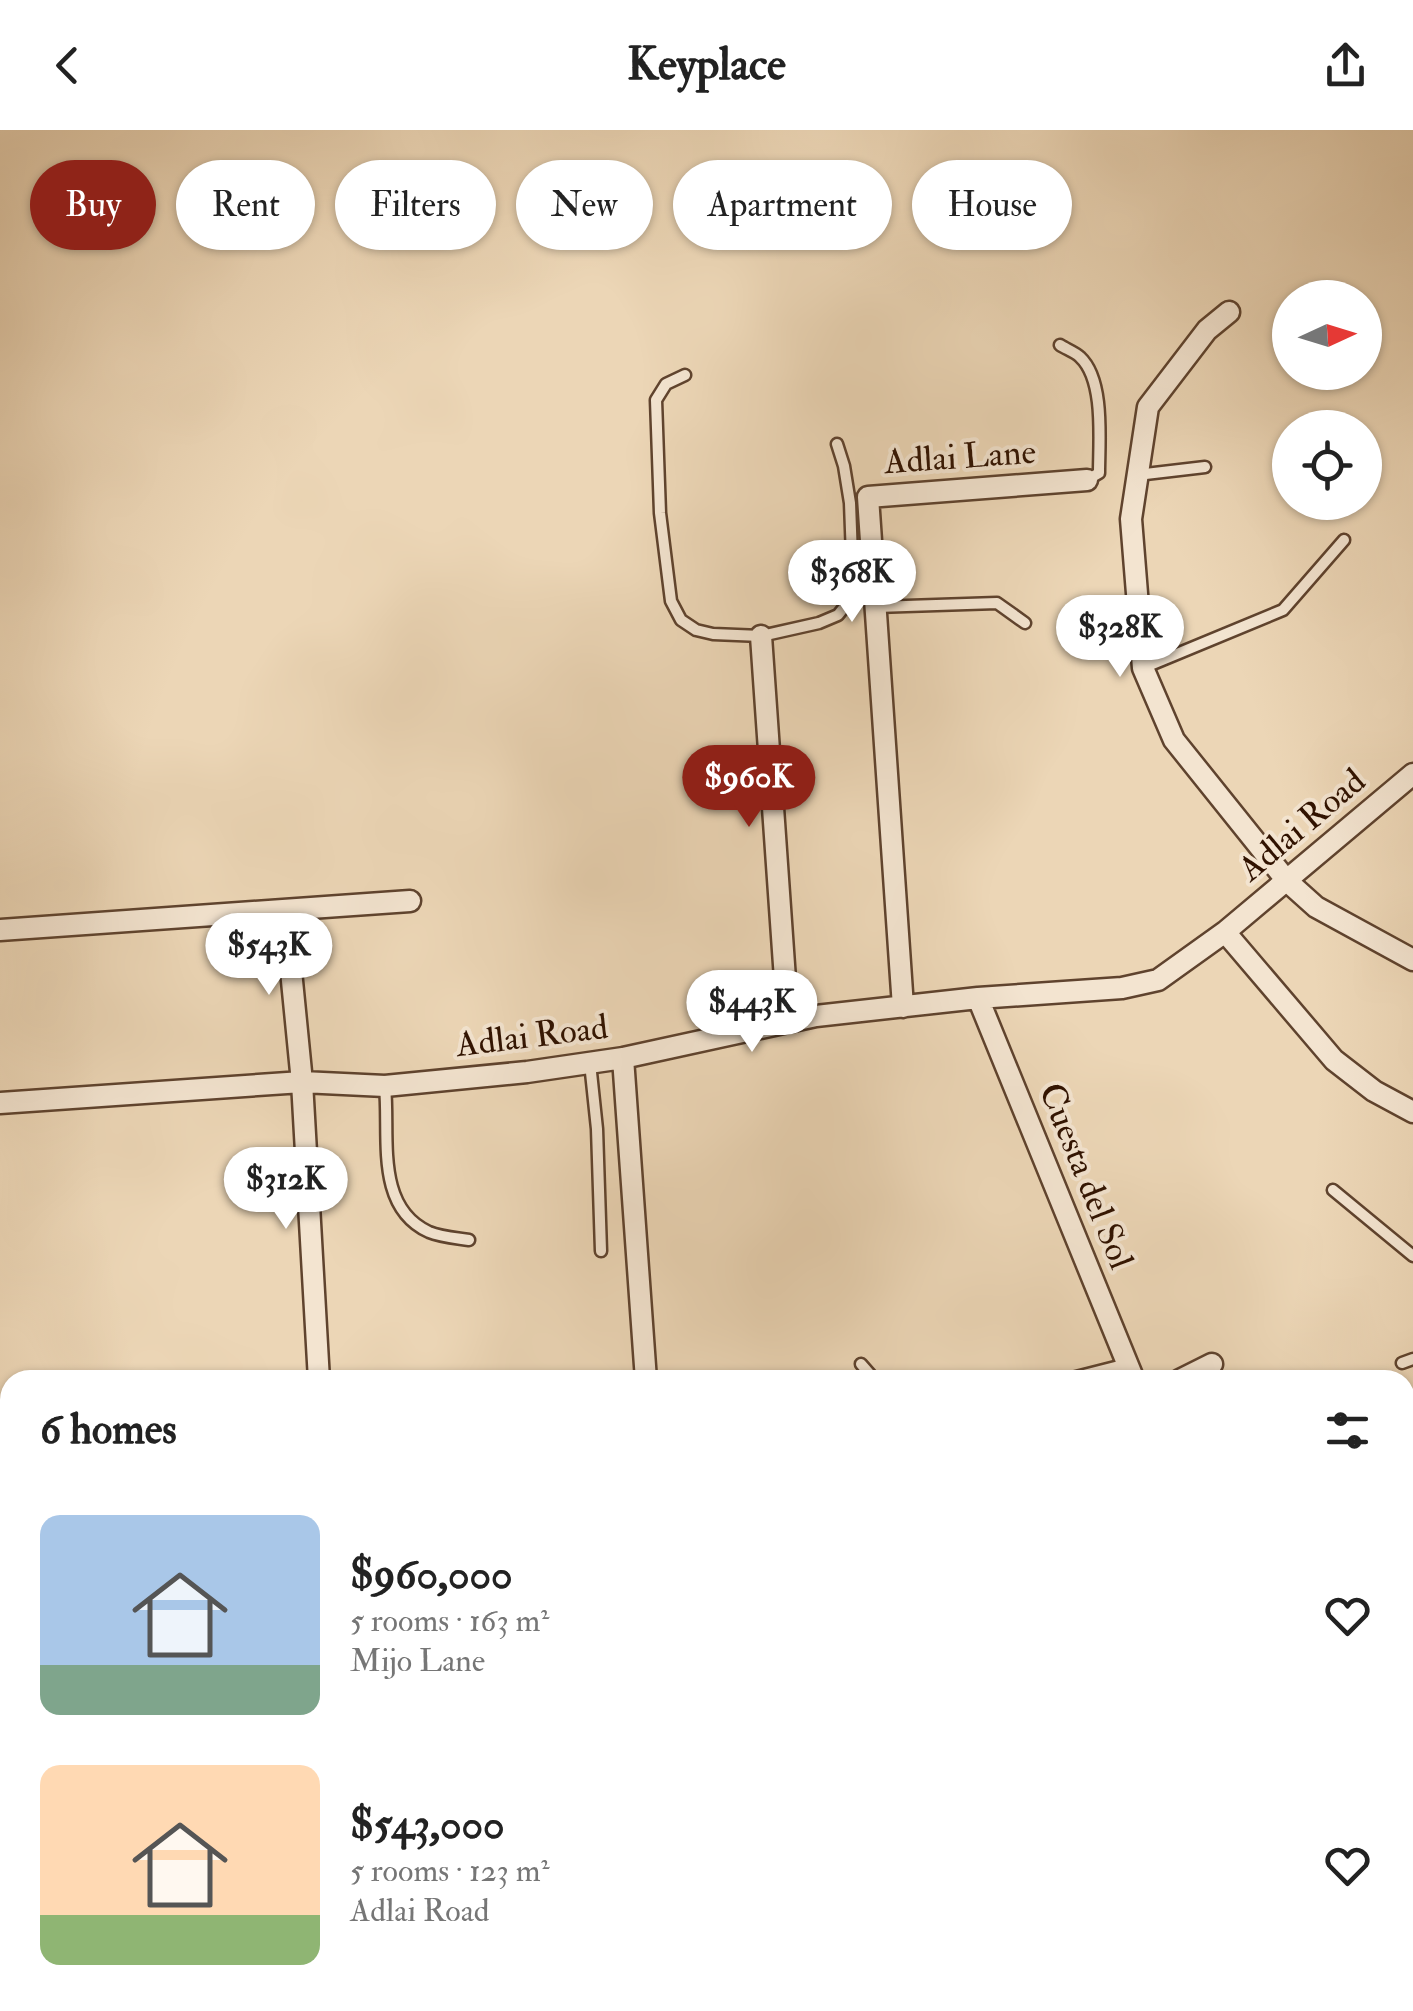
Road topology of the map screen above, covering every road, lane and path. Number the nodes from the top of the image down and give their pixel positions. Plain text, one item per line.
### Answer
1 (1229, 312) dead end
2 (1060, 345) dead end
3 (685, 374) dead end
4 (836, 444) dead end
5 (1205, 467) dead end
6 (1137, 475) junction
7 (1087, 480) joint
8 (1344, 540) dead end
9 (876, 607) junction
10 (1025, 623) dead end
11 (761, 636) junction
12 (1142, 668) junction
13 (1413, 774) edge
14 (1288, 880) junction
15 (410, 901) dead end
16 (285, 910) junction
17 (0, 930) edge
18 (1225, 932) junction
19 (1413, 960) edge
20 (978, 998) junction
21 (903, 1007) junction
22 (788, 1022) junction
23 (623, 1058) junction
24 (590, 1063) junction
25 (302, 1082) junction
26 (385, 1086) junction
27 (0, 1102) edge
28 (1413, 1112) edge
29 (1334, 1190) dead end
30 (469, 1240) dead end
31 (601, 1250) dead end
32 (1413, 1256) edge
33 (861, 1364) dead end
34 (1212, 1364) dead end
35 (319, 1370) edge
36 (645, 1370) edge
37 (866, 1370) edge
38 (1129, 1370) edge
39 (1200, 1370) edge

1 - 6 street
2 - 7 lane
3 - 11 lane
4 - 11 lane
5 - 6 lane
6 - 12 street
7 - 9 street, Adlai Lane
8 - 12 lane
9 - 10 lane
9 - 21 street, Adlai Lane
11 - 22 street
12 - 14 street
13 - 14 street, Adlai Road
14 - 18 street, Adlai Road
14 - 19 street
15 - 16 street
16 - 17 street
16 - 25 street
18 - 20 street, Adlai Road
18 - 28 street
20 - 21 street, Adlai Road
20 - 38 street, Cuesta del Sol
21 - 22 street, Adlai Road
22 - 23 street, Adlai Road
23 - 24 street, Adlai Road
23 - 36 street
24 - 26 street, Adlai Road
24 - 31 lane
25 - 26 street, Adlai Road
25 - 27 street, Adlai Road
25 - 35 street
26 - 30 lane
29 - 32 lane
33 - 37 lane
34 - 39 street

